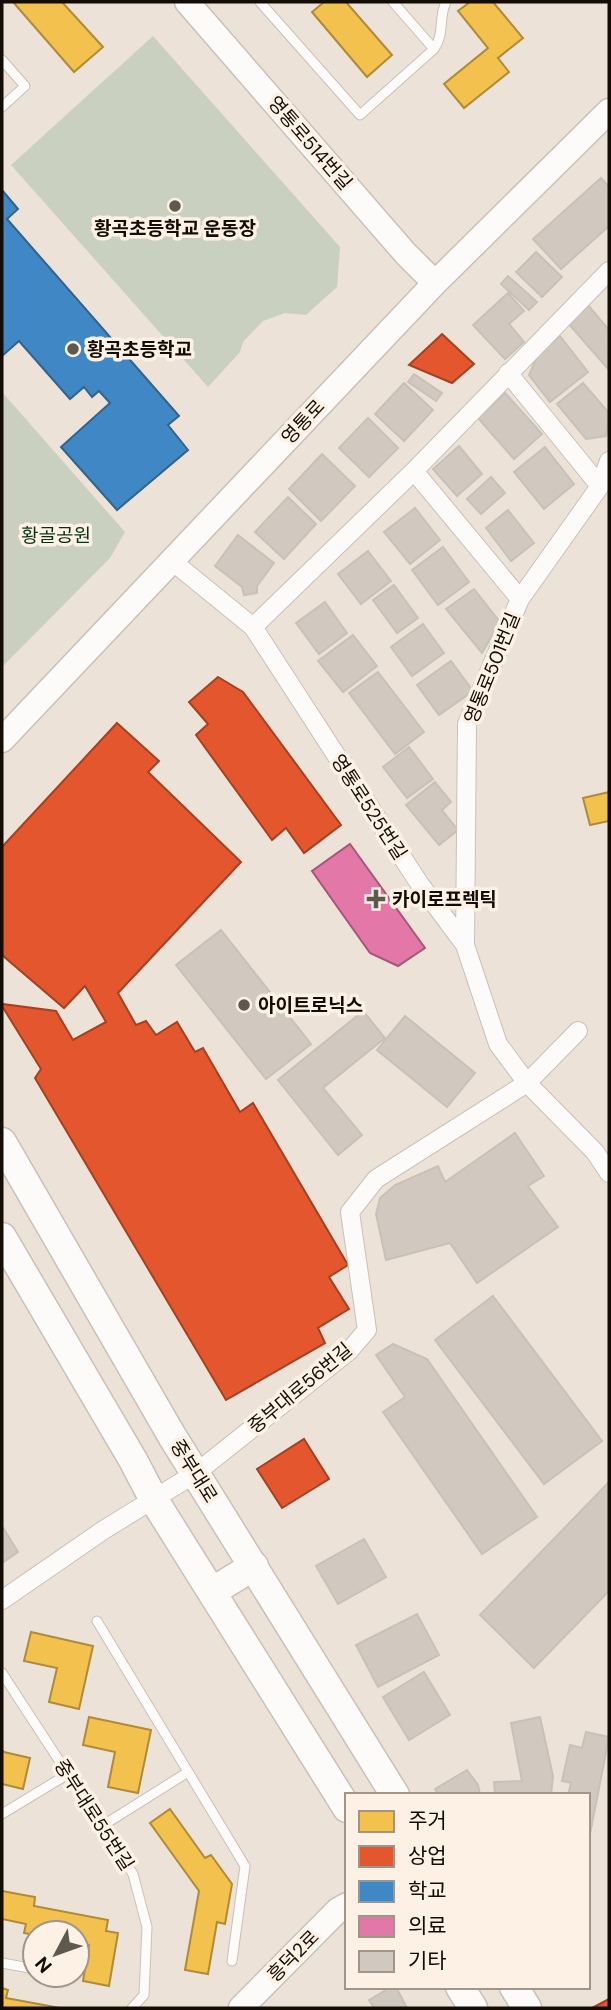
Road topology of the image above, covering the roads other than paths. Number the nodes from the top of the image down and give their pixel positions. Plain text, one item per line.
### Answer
1 (187, 2) edge
2 (260, 2) edge
3 (393, 2) edge
4 (446, 2) edge
5 (434, 49) junction
6 (2, 60) edge
7 (2, 107) edge
8 (609, 111) edge
9 (609, 271) edge
10 (435, 283) junction
11 (508, 373) junction
12 (609, 461) edge
13 (414, 471) junction
14 (600, 486) junction
15 (172, 561) junction
16 (520, 598) junction
17 (253, 627) junction
18 (2, 740) edge
19 (465, 945) junction
20 (579, 1031) dead end
21 (527, 1083) junction
22 (2, 1142) edge
23 (609, 1173) edge
24 (2, 1237) edge
25 (110, 1328) junction
26 (70, 1351) junction
27 (196, 1473) junction
28 (154, 1500) junction
29 (254, 1566) junction
30 (212, 1591) junction
31 (2, 1600) edge
32 (97, 1621) dead end
33 (2, 1673) edge
34 (188, 1772) junction
35 (68, 1774) junction
36 (394, 1793) edge
37 (345, 1805) edge
38 (2, 1814) edge
39 (103, 1826) junction
40 (345, 1906) edge
41 (233, 1961) dead end
42 (2, 1964) edge
43 (21, 1967) edge
44 (461, 1989) edge
45 (515, 1989) edge
46 (132, 2008) edge
47 (241, 2008) edge
48 (473, 2008) edge
49 (527, 2008) edge

1 - 10 street, 영통로514번길
2 - 5 lane
3 - 5 lane
4 - 5 lane
6 - 7 lane
8 - 10 street, 영통로
9 - 11 street
10 - 15 street, 영통로
11 - 13 street
11 - 14 street
12 - 14 street, 영통로501번길
13 - 16 street
13 - 17 street
14 - 16 street, 영통로501번길
15 - 17 street, 영통로525번길
15 - 18 street, 영통로
16 - 19 street, 영통로501번길
17 - 19 street, 영통로525번길
19 - 21 street, 영통로525번길
20 - 21 street
21 - 23 street, 영통로525번길
21 - 27 street, 중부대로56번길
22 - 25 main road, 중부대로
24 - 26 main road
25 - 26 main road
25 - 27 main road, 중부대로
26 - 28 main road
27 - 28 street
27 - 29 main road, 중부대로
28 - 30 main road
28 - 31 street
29 - 30 main road
29 - 36 main road, 중부대로
30 - 37 main road
32 - 34 lane
33 - 35 lane, 중부대로55번길
34 - 39 lane
34 - 41 lane
35 - 38 lane
35 - 39 lane, 중부대로55번길
39 - 46 lane, 중부대로55번길
40 - 47 street, 흥덕2로
42 - 43 lane
44 - 48 main road
45 - 49 main road

